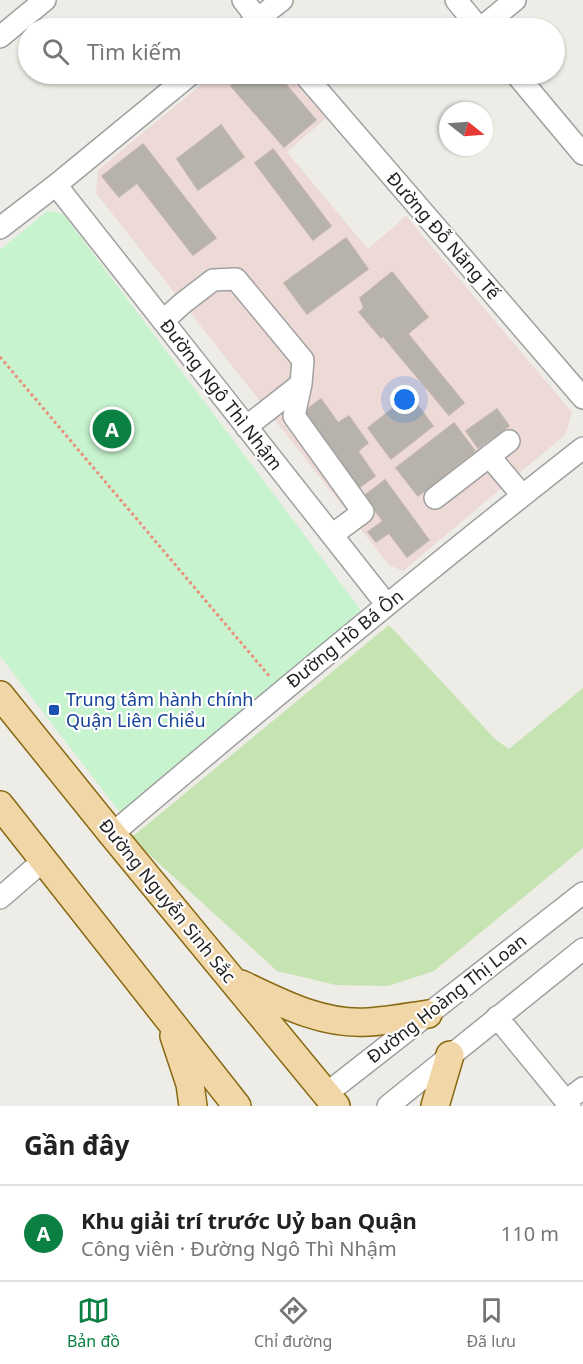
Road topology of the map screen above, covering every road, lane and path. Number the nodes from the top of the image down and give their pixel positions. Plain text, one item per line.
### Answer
1 (45, 0) edge
2 (243, 0) edge
3 (282, 0) edge
4 (456, 0) edge
5 (514, 0) edge
6 (23, 18) edge
7 (252, 18) edge
8 (263, 18) edge
9 (471, 18) edge
10 (492, 18) edge
11 (18, 22) edge
12 (0, 37) edge
13 (179, 84) edge
14 (313, 84) edge
15 (525, 84) edge
16 (580, 144) edge
17 (56, 185) junction
18 (0, 228) edge
19 (163, 321) junction
20 (0, 357) edge
21 (301, 384) junction
22 (583, 398) edge
23 (246, 427) junction
24 (510, 441) dead end
25 (583, 448) edge
26 (489, 456) junction
27 (522, 495) junction
28 (435, 498) dead end
29 (332, 535) junction
30 (387, 605) junction
31 (281, 691) junction
32 (0, 695) edge
33 (0, 805) edge
34 (112, 834) junction
35 (44, 860) junction
36 (583, 893) edge
37 (0, 898) edge
38 (583, 949) edge
39 (232, 980) junction
40 (428, 1014) junction
41 (497, 1017) junction
42 (169, 1018) junction
43 (450, 1055) junction
44 (583, 1088) edge
45 (324, 1102) edge
46 (568, 1104) edge
47 (193, 1106) edge
48 (237, 1106) edge
49 (388, 1106) edge
50 (435, 1106) edge

1 - 6 street
2 - 7 street
3 - 8 street
4 - 9 street
5 - 10 street
11 - 12 street
13 - 17 street
14 - 22 street, Đường Đỗ Năng Tế
15 - 16 street
17 - 18 street
17 - 19 street, Đường Ngô Thì Nhậm
19 - 21 street
19 - 23 street, Đường Ngô Thì Nhậm
20 - 31 path
21 - 23 street
21 - 29 street
23 - 29 street, Đường Ngô Thì Nhậm
24 - 26 street
25 - 27 street, Đường Hồ Bá Ôn
26 - 27 street
26 - 28 street
27 - 30 street, Đường Hồ Bá Ôn
29 - 30 street, Đường Ngô Thì Nhậm
30 - 31 street, Đường Hồ Bá Ôn
31 - 34 street, Đường Hồ Bá Ôn
32 - 34 main road, Đường Nguyễn Sinh Sắc
33 - 35 main road
34 - 39 main road, Đường Nguyễn Sinh Sắc
35 - 37 street
35 - 42 main road
36 - 40 street, Đường Hoàng Thị Loan
38 - 41 street
39 - 40 main road
39 - 45 main road, Đường Nguyễn Sinh Sắc
40 - 45 street, Đường Hoàng Thị Loan
41 - 43 street
41 - 46 street
42 - 47 main road
42 - 48 main road
43 - 49 street
43 - 50 main road
44 - 46 street

